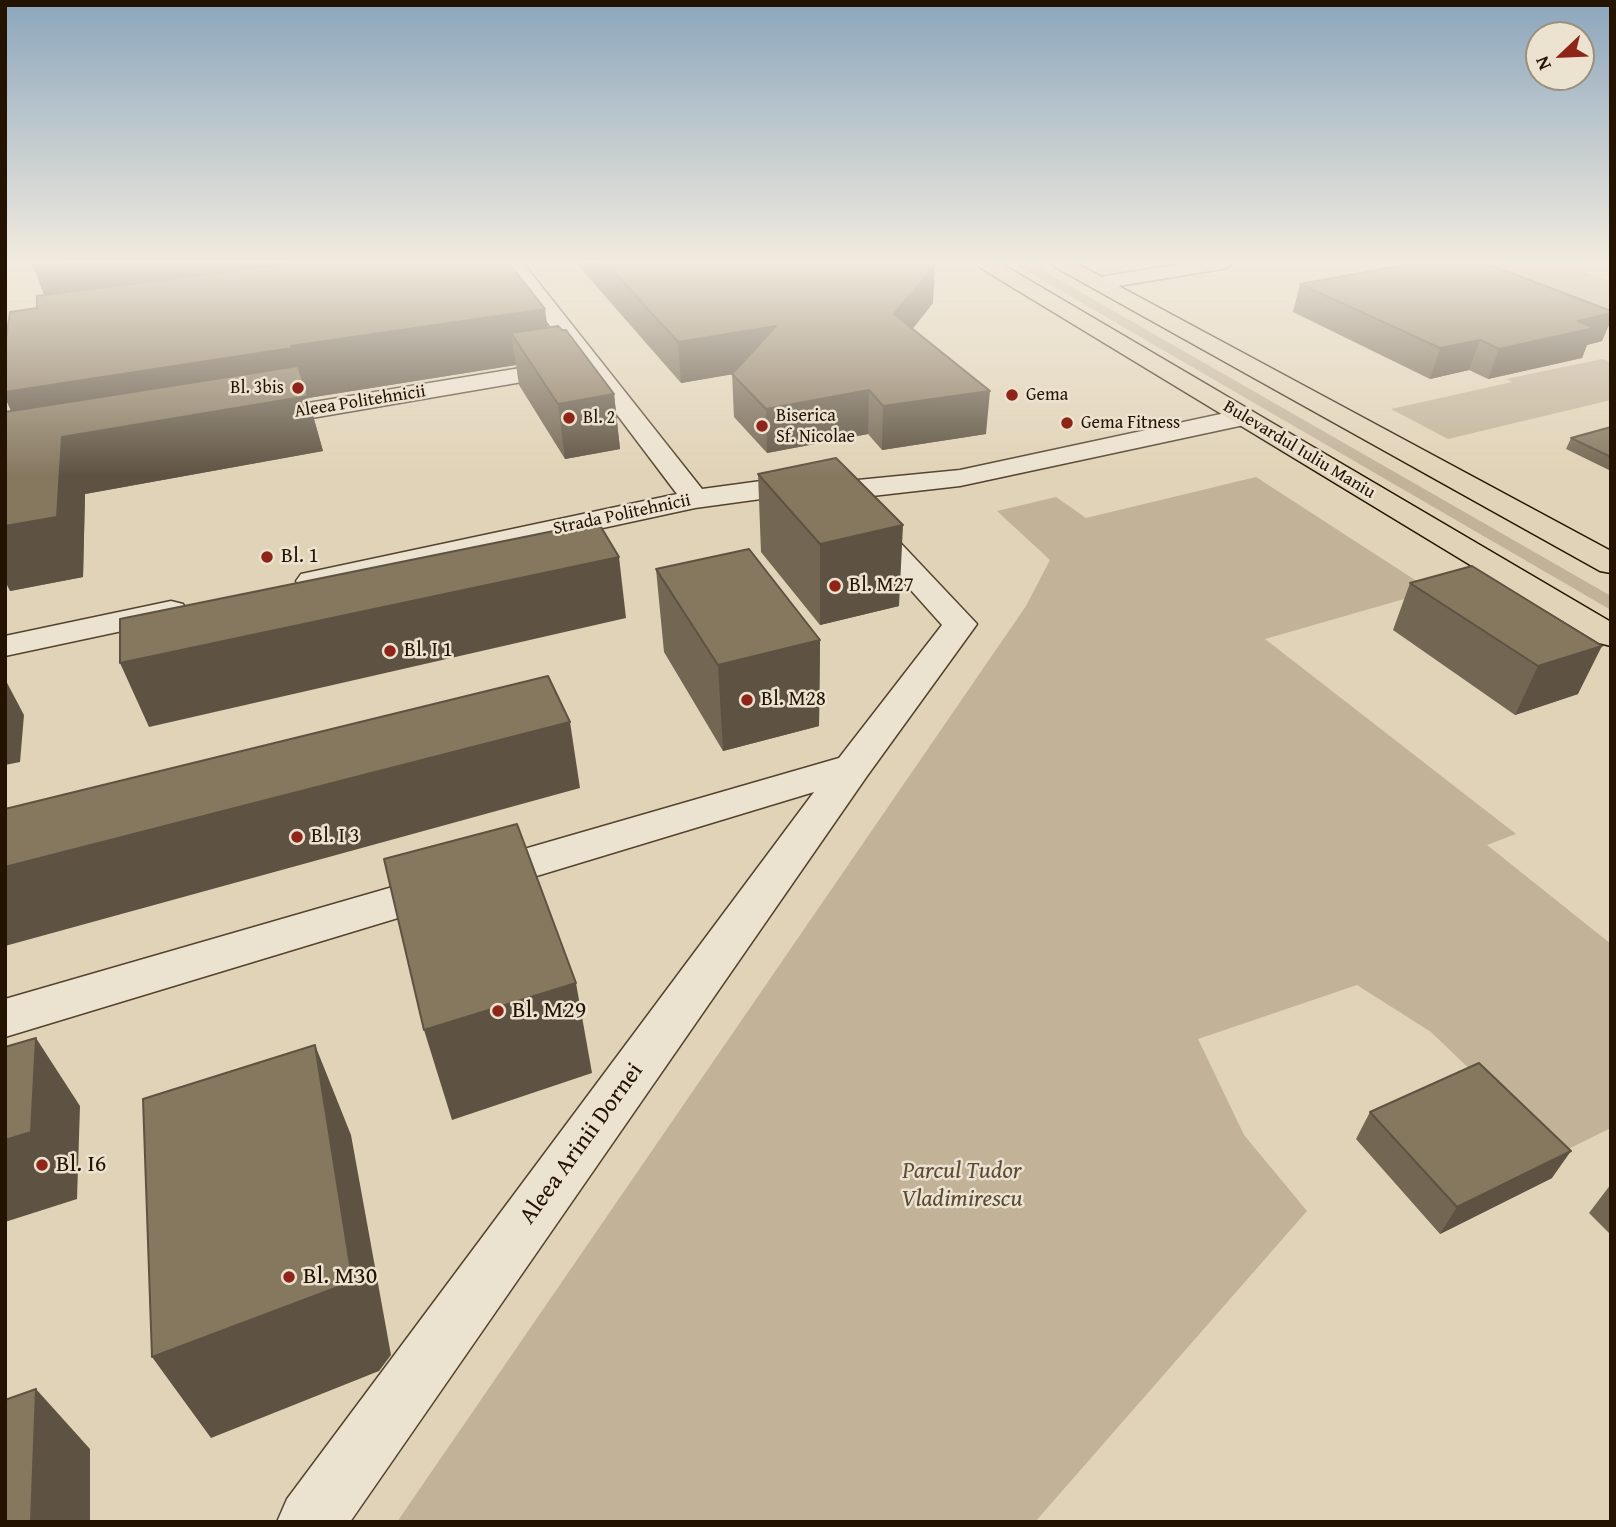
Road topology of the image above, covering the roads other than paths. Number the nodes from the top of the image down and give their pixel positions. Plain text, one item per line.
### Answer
1 (565, 334) edge
2 (1105, 334) edge
3 (1193, 334) edge
4 (590, 363) junction
5 (1244, 417) junction
6 (240, 422) edge
7 (837, 491) junction
8 (695, 499) junction
9 (1611, 564) edge
10 (289, 586) edge
11 (195, 606) edge
12 (1611, 636) edge
13 (5, 646) edge
14 (853, 767) junction
15 (5, 1018) edge
16 (310, 1522) edge

1 - 4 street
2 - 5 main road, Bulevardul Iuliu Maniu
3 - 9 main road
4 - 6 street, Aleea Politehnicii
4 - 8 street
5 - 7 street, Strada Politehnicii
5 - 12 main road, Bulevardul Iuliu Maniu
7 - 8 street, Strada Politehnicii
7 - 14 street, Aleea Arinii Dornei
8 - 10 street, Strada Politehnicii
11 - 13 street
14 - 15 street
14 - 16 street, Aleea Arinii Dornei

